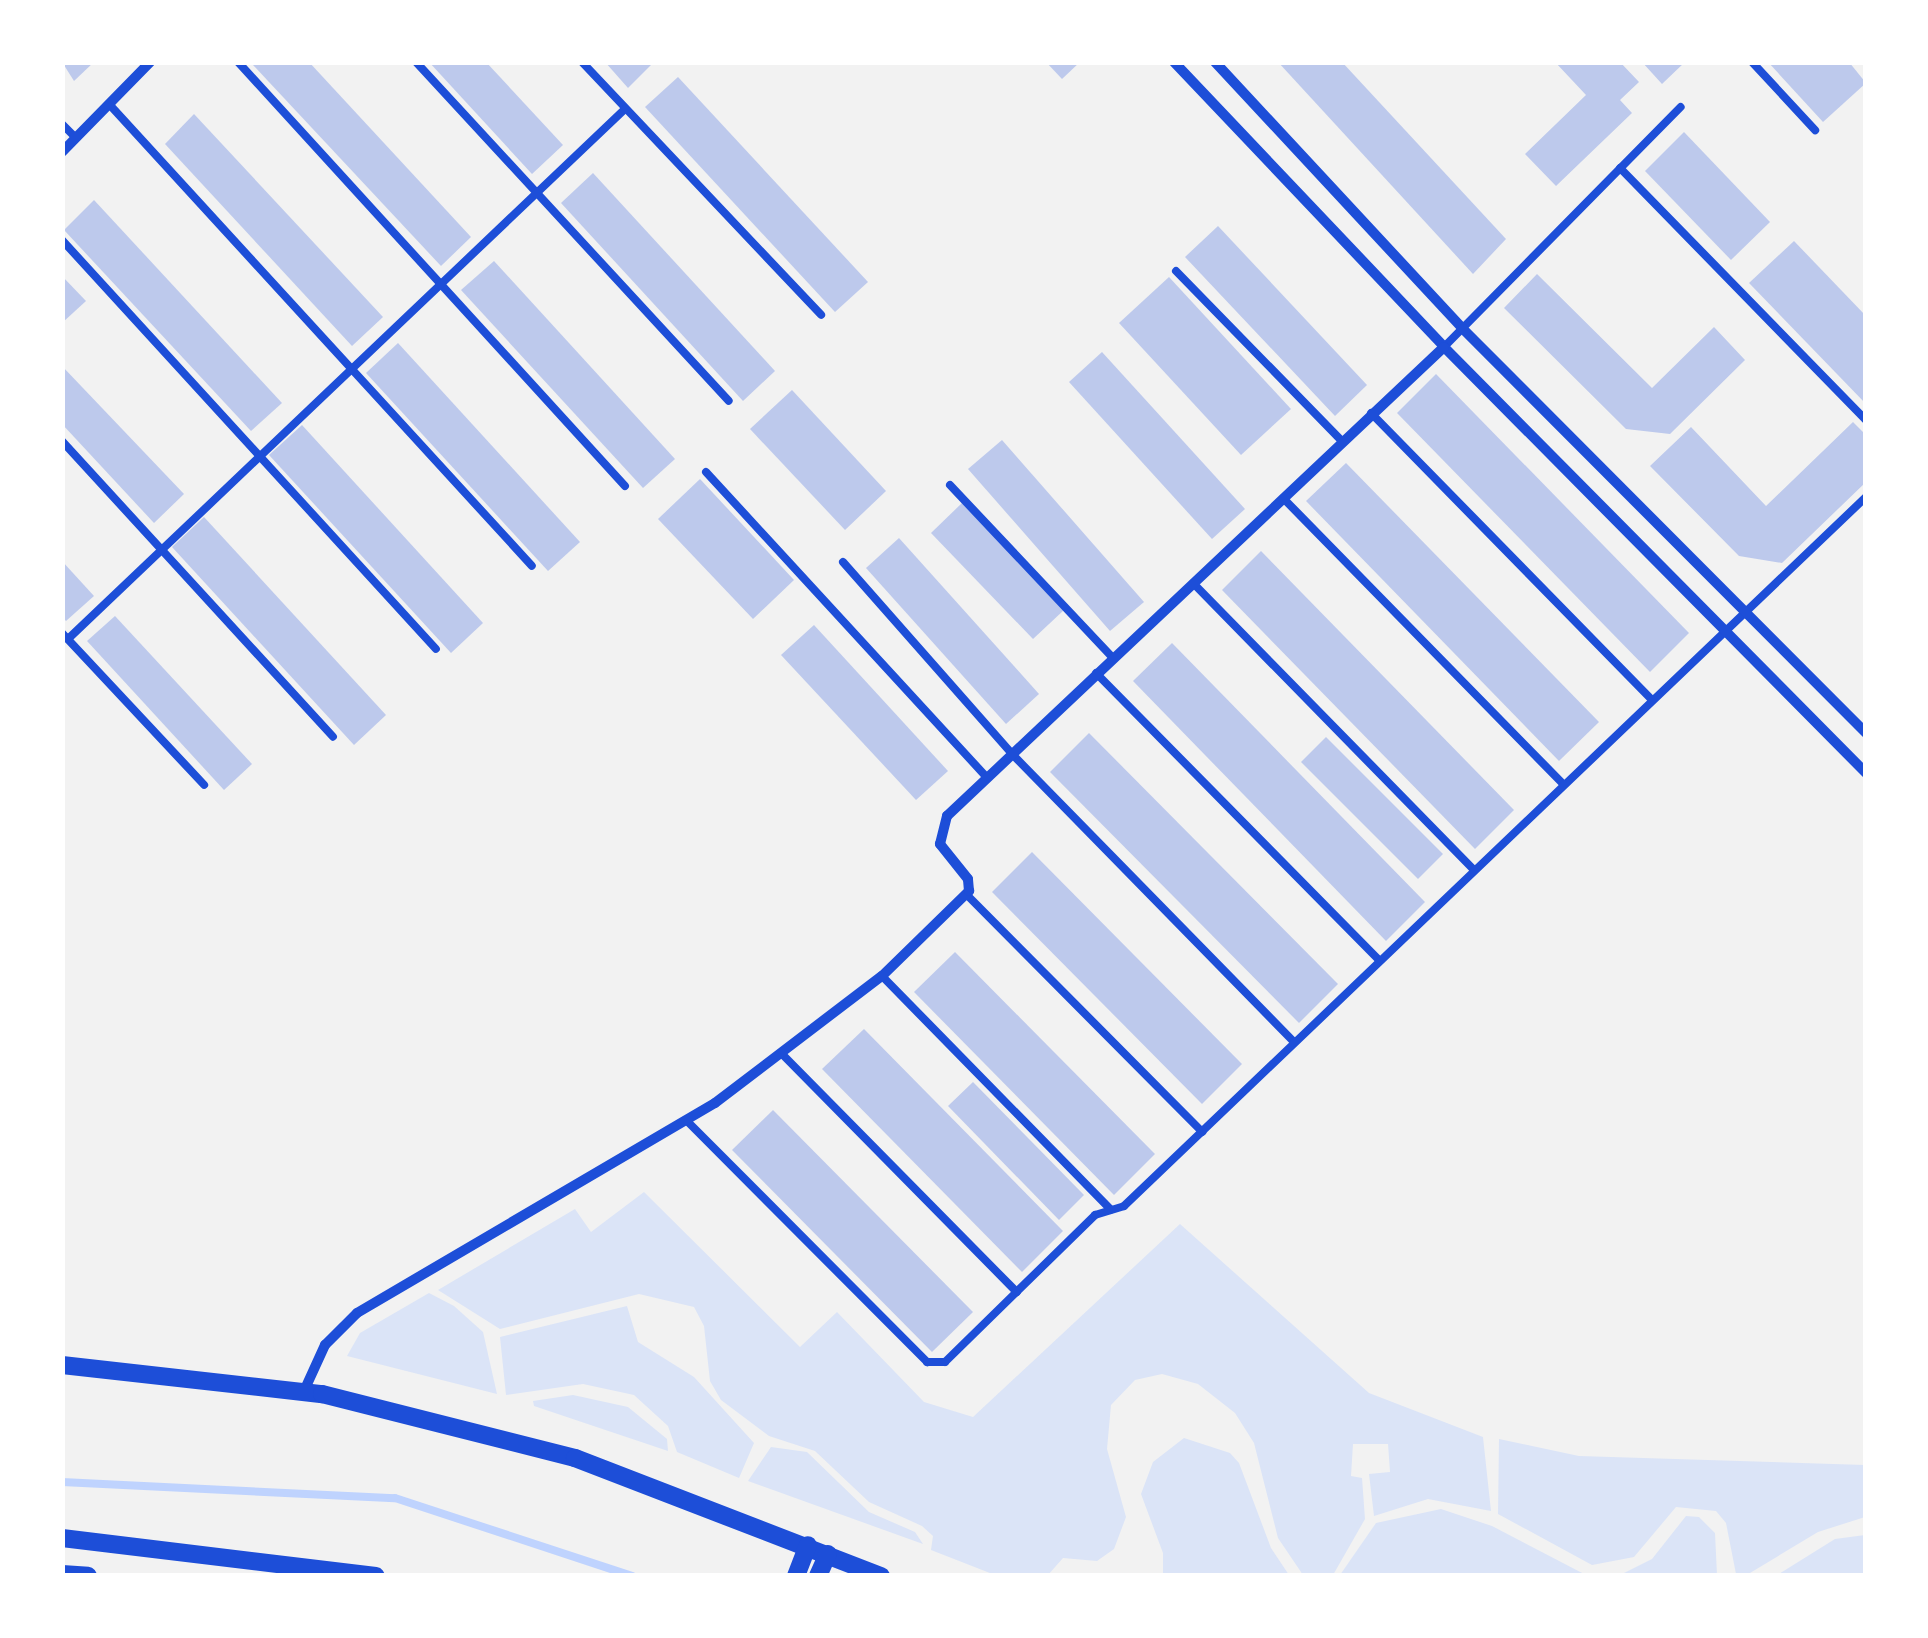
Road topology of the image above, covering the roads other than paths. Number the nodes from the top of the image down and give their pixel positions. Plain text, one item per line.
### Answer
1 (150, 62) edge
2 (238, 62) edge
3 (416, 62) edge
4 (582, 62) edge
5 (1174, 62) edge
6 (1214, 62) edge
7 (1752, 62) edge
8 (110, 104) junction
9 (1680, 106) dead end
10 (625, 109) junction
11 (62, 124) edge
12 (1815, 130) dead end
13 (75, 137) junction
14 (62, 152) edge
15 (1620, 168) junction
16 (537, 193) junction
17 (62, 240) edge
18 (1176, 270) dead end
19 (442, 282) junction
20 (820, 316) dead end
21 (1463, 329) junction
22 (1444, 348) junction
23 (352, 369) junction
24 (728, 401) dead end
25 (1371, 413) junction
26 (1866, 420) edge
27 (62, 441) edge
28 (1342, 441) junction
29 (260, 456) junction
30 (706, 472) dead end
31 (950, 485) dead end
32 (625, 486) dead end
33 (1283, 498) junction
34 (1866, 498) edge
35 (162, 550) junction
36 (843, 562) dead end
37 (532, 566) dead end
38 (1193, 583) junction
39 (1746, 610) junction
40 (1726, 629) junction
41 (65, 636) edge
42 (436, 649) dead end
43 (1113, 658) junction
44 (1096, 674) junction
45 (1651, 699) junction
46 (1866, 733) edge
47 (333, 737) dead end
48 (1012, 754) junction
49 (1866, 773) edge
50 (987, 778) junction
51 (204, 784) dead end
52 (1563, 784) junction
53 (1474, 870) junction
54 (967, 895) junction
55 (1379, 960) junction
56 (882, 976) junction
57 (1294, 1042) junction
58 (783, 1056) junction
59 (686, 1120) junction
60 (1202, 1132) junction
61 (1111, 1210) junction
62 (1017, 1292) junction
63 (62, 1353) edge
64 (62, 1365) edge
65 (162, 1375) junction
66 (304, 1392) junction
67 (62, 1538) edge
68 (808, 1546) junction
69 (828, 1554) junction
70 (62, 1574) edge
71 (796, 1574) edge
72 (88, 1576) edge
73 (376, 1576) edge
74 (818, 1576) edge
75 (881, 1576) edge

1 - 8 street
2 - 19 lane
3 - 16 lane
4 - 10 lane
5 - 22 street
6 - 21 street
7 - 12 lane
8 - 13 street
8 - 23 lane
9 - 15 lane
10 - 16 lane
10 - 20 lane
11 - 13 lane
13 - 14 street
15 - 21 lane
15 - 26 lane
16 - 19 lane
16 - 24 lane
17 - 29 lane
18 - 28 lane
19 - 23 lane
19 - 32 lane
21 - 22 lane
21 - 39 street
22 - 25 street
22 - 40 street
23 - 29 lane
23 - 37 lane
25 - 28 street
25 - 45 lane
27 - 35 lane
28 - 33 street
29 - 35 lane
29 - 42 lane
30 - 50 lane
31 - 43 lane
33 - 38 street
33 - 52 lane
34 - 39 lane
35 - 41 lane
35 - 47 lane
36 - 48 lane
38 - 43 street
38 - 53 lane
39 - 40 lane
39 - 46 street
40 - 45 lane
40 - 49 street
41 - 51 lane
43 - 44 street
44 - 48 street
44 - 55 lane
45 - 52 lane
48 - 50 street
48 - 57 lane
50 - 54 street
52 - 53 lane
53 - 55 lane
54 - 56 street
54 - 60 lane
55 - 57 lane
56 - 58 street
56 - 61 lane
57 - 60 lane
58 - 59 street
58 - 62 lane
59 - 62 lane
59 - 66 street
60 - 61 lane
61 - 62 lane
63 - 65 street
64 - 65 street
65 - 66 street
66 - 68 street
67 - 73 street
68 - 69 street
68 - 71 street
69 - 74 street
69 - 75 street
70 - 72 street

